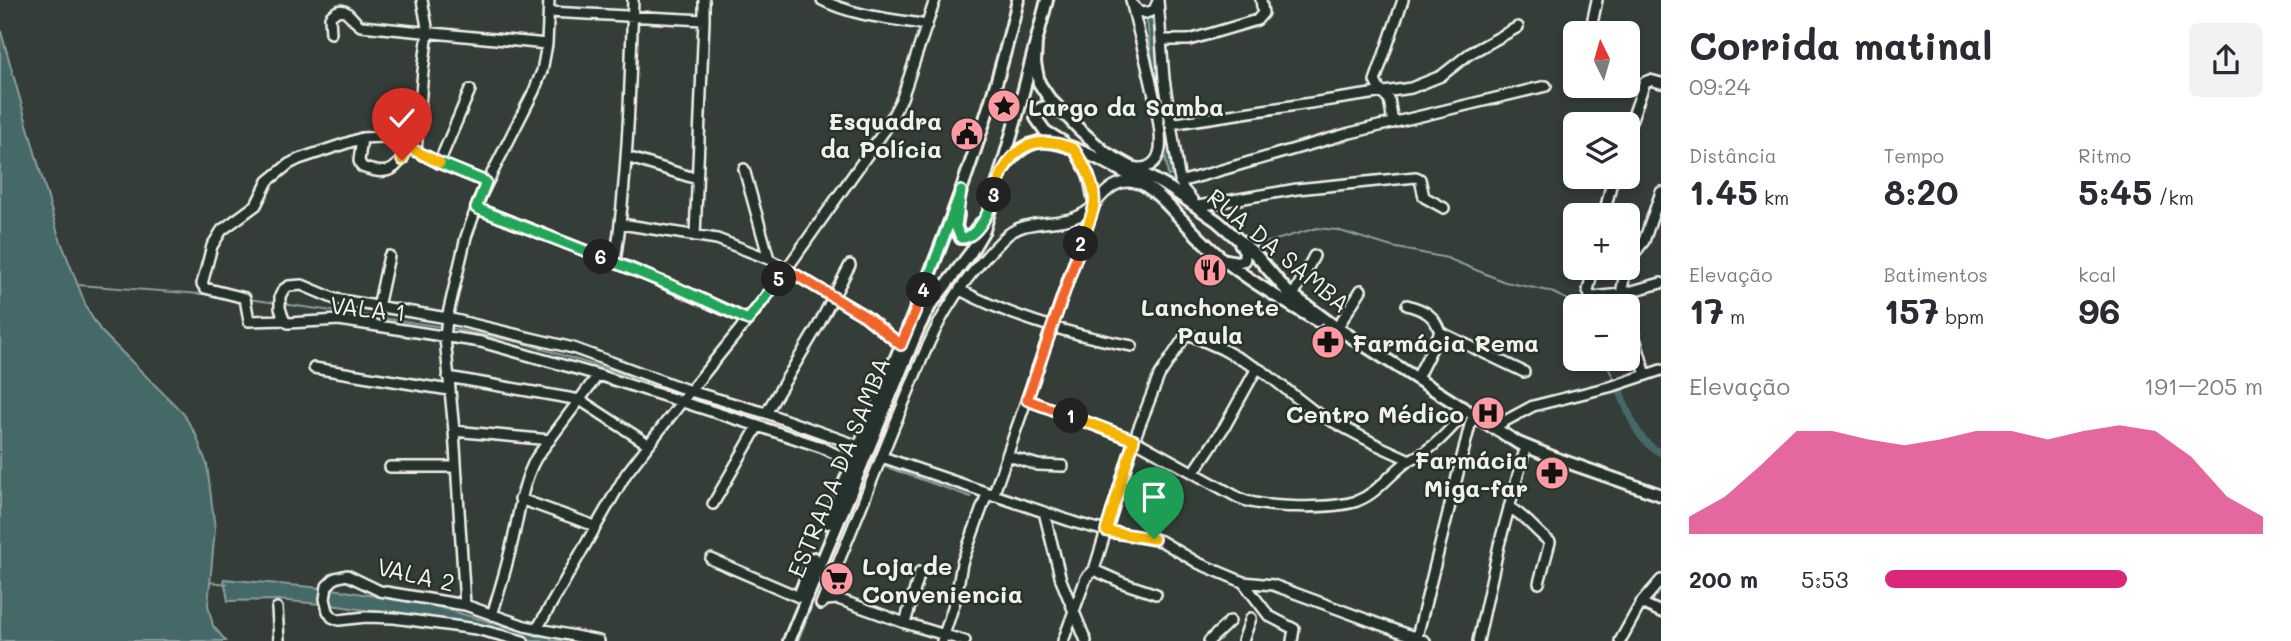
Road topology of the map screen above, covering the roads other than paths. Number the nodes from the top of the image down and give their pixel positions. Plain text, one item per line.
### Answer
1 (422, 0) edge
2 (549, 0) edge
3 (633, 0) edge
4 (704, 0) edge
5 (822, 0) edge
6 (935, 0) edge
7 (1018, 0) edge
8 (1047, 0) edge
9 (1158, 0) edge
10 (1261, 0) edge
11 (1403, 0) edge
12 (1597, 0) edge
13 (1132, 2) edge
14 (549, 12) junction
15 (632, 18) junction
16 (704, 20) junction
17 (1593, 21) edge
18 (927, 25) junction
19 (1518, 27) dead end
20 (428, 32) junction
21 (331, 33) dead end
22 (1161, 40) junction
23 (1036, 42) junction
24 (547, 44) junction
25 (1661, 83) edge
26 (1546, 86) dead end
27 (470, 90) dead end
28 (1380, 91) junction
29 (1634, 112) edge
30 (1394, 123) junction
31 (1170, 124) junction
32 (1079, 129) junction
33 (362, 138) junction
34 (412, 149) junction
35 (1074, 149) junction
36 (627, 157) junction
37 (439, 163) junction
38 (1126, 164) junction
39 (744, 169) dead end
40 (1001, 172) junction
41 (696, 179) junction
42 (486, 182) junction
43 (1180, 182) junction
44 (1152, 190) junction
45 (961, 191) junction
46 (1661, 192) edge
47 (993, 202) junction
48 (1094, 205) junction
49 (476, 208) junction
50 (1444, 208) dead end
51 (1202, 209) junction
52 (621, 224) junction
53 (1228, 231) junction
54 (695, 236) junction
55 (1640, 246) edge
56 (1213, 251) junction
57 (389, 256) dead end
58 (1314, 256) dead end
59 (769, 259) junction
60 (615, 262) junction
61 (850, 265) dead end
62 (786, 269) junction
63 (1624, 280) edge
64 (1661, 283) edge
65 (960, 290) junction
66 (1361, 290) dead end
67 (1621, 294) joint
68 (834, 296) junction
69 (1293, 296) junction
70 (1407, 305) dead end
71 (378, 307) junction
72 (284, 320) junction
73 (748, 320) junction
74 (1053, 327) junction
75 (446, 328) junction
76 (1337, 328) junction
77 (1440, 332) junction
78 (901, 345) junction
79 (1132, 346) dead end
80 (1640, 354) edge
81 (314, 368) dead end
82 (1257, 369) junction
83 (1661, 370) edge
84 (1524, 372) dead end
85 (1646, 374) junction
86 (598, 375) junction
87 (448, 377) junction
88 (1417, 378) junction
89 (449, 390) junction
90 (686, 397) junction
91 (580, 400) junction
92 (1027, 400) junction
93 (766, 413) junction
94 (1466, 418) junction
95 (758, 426) junction
96 (1492, 428) junction
97 (454, 430) junction
98 (550, 440) junction
99 (1134, 440) junction
100 (649, 444) junction
101 (859, 446) junction
102 (1524, 453) junction
103 (1008, 456) junction
104 (1410, 460) junction
105 (880, 461) junction
106 (853, 462) junction
107 (1063, 466) dead end
108 (390, 467) dead end
109 (455, 467) junction
110 (1194, 472) junction
111 (990, 495) junction
112 (1661, 495) edge
113 (520, 499) junction
114 (1661, 502) edge
115 (713, 504) dead end
116 (1509, 507) junction
117 (1044, 512) junction
118 (595, 526) junction
119 (1106, 531) junction
120 (711, 559) dead end
121 (1094, 570) junction
122 (920, 572) dead end
123 (1661, 580) edge
124 (831, 581) junction
125 (1243, 582) junction
126 (1539, 583) dead end
127 (1156, 594) dead end
128 (799, 597) junction
129 (838, 599) junction
130 (1641, 603) junction
131 (465, 605) junction
132 (277, 608) dead end
133 (1073, 611) junction
134 (1661, 612) edge
135 (492, 615) junction
136 (1251, 618) dead end
137 (1230, 621) dead end
138 (905, 623) junction
139 (537, 629) junction
140 (943, 638) edge
141 (1420, 640) edge
142 (279, 641) edge
143 (523, 641) edge
144 (599, 641) edge
145 (781, 641) edge
146 (789, 641) edge
147 (965, 641) edge
148 (1063, 641) edge
149 (1086, 641) edge
150 (1209, 641) edge
151 (1243, 641) edge
152 (1292, 641) edge
153 (1478, 641) edge
154 (1620, 641) edge

1 - 20 street
2 - 14 street
3 - 15 street
4 - 16 street
5 - 18 street
6 - 18 street
7 - 45 main road, ESTRADA DA SAMBA
8 - 23 main road, ESTRADA DA SAMBA
9 - 13 street
9 - 22 street
10 - 22 street
11 - 28 street
12 - 17 street
13 - 38 street
14 - 15 street
14 - 24 street
15 - 16 street
15 - 36 street
16 - 41 street
18 - 62 street
19 - 28 street
20 - 21 street
20 - 24 street
20 - 34 street
22 - 31 street
23 - 32 main road, RUA DA SAMBA
23 - 40 main road, ESTRADA DA SAMBA
24 - 42 street
25 - 29 street
26 - 30 street
27 - 37 street
28 - 30 street
28 - 31 street
30 - 43 street
31 - 43 street
32 - 35 main road
32 - 38 main road, RUA DA SAMBA
33 - 34 street
33 - 34 street
33 - 72 street
34 - 37 street
35 - 40 main road
35 - 44 main road
35 - 48 street
36 - 41 street
36 - 52 street
37 - 42 street
38 - 51 main road, RUA DA SAMBA
39 - 59 street
40 - 47 main road, ESTRADA DA SAMBA
41 - 54 street
42 - 49 street
43 - 51 street
44 - 48 street, ESTRADA DA SAMBA
44 - 56 main road
45 - 47 main road
45 - 78 main road, ESTRADA DA SAMBA
46 - 55 street
47 - 146 main road, ESTRADA DA SAMBA
48 - 65 street, ESTRADA DA SAMBA
48 - 74 street
49 - 60 street
49 - 75 street
50 - 51 street
51 - 53 main road, RUA DA SAMBA
52 - 54 street
52 - 60 street
53 - 56 main road
53 - 69 main road, RUA DA SAMBA
54 - 59 street
56 - 94 main road
57 - 71 street
58 - 69 street
59 - 62 street
60 - 73 street
61 - 68 street
62 - 68 street
62 - 73 street
63 - 67 street
64 - 67 street
65 - 74 street
65 - 105 street, ESTRADA DA SAMBA
66 - 76 street
68 - 78 street
68 - 93 street
69 - 76 main road, RUA DA SAMBA
70 - 77 street
71 - 72 street, VALA 1
71 - 75 street, VALA 1
72 - 75 street, VALA 1
73 - 90 street
74 - 79 street
74 - 92 street
75 - 86 street, VALA 1
75 - 87 street
75 - 90 street, VALA 1
76 - 88 main road, RUA DA SAMBA
77 - 84 street
77 - 88 street
78 - 101 main road, ESTRADA DA SAMBA
80 - 85 street
81 - 89 street
82 - 99 street
82 - 104 street
82 - 110 street
83 - 85 street
85 - 96 street
86 - 90 street, VALA 1
86 - 91 street
87 - 89 street
87 - 91 street
88 - 96 main road, RUA DA SAMBA
89 - 97 street
90 - 93 street, VALA 1
90 - 95 street, VALA 1
90 - 100 street
91 - 98 street
91 - 100 street
92 - 99 street
92 - 103 street
93 - 101 street, VALA 1
94 - 102 main road
94 - 104 street
94 - 141 street
95 - 106 street, VALA 1
95 - 115 street
96 - 112 main road, RUA DA SAMBA
97 - 98 street
97 - 109 street
98 - 113 street
99 - 110 street
99 - 119 street
100 - 118 street
101 - 106 main road, ESTRADA DA SAMBA
102 - 114 main road
102 - 116 street
103 - 107 street
103 - 111 street
104 - 110 street
105 - 111 street
105 - 124 street, ESTRADA DA SAMBA
106 - 128 main road, ESTRADA DA SAMBA
108 - 109 street
109 - 131 street
111 - 117 street
111 - 140 street
113 - 118 street
113 - 135 street
116 - 126 street
116 - 153 street
117 - 119 street
117 - 133 street
118 - 139 street
119 - 121 street
119 - 125 street
120 - 128 street
121 - 127 street
121 - 133 street
122 - 138 street
123 - 130 street
124 - 129 street
124 - 129 street, ESTRADA DA SAMBA
125 - 141 street
125 - 152 street
128 - 145 main road, ESTRADA DA SAMBA
129 - 138 street
130 - 134 street
130 - 154 street
131 - 135 street, VALA 2
131 - 143 street, VALA 2
132 - 142 street
133 - 148 street
133 - 149 street
135 - 139 street, VALA 2
136 - 151 street
137 - 150 street
138 - 140 street
139 - 144 street, VALA 2
140 - 147 street

